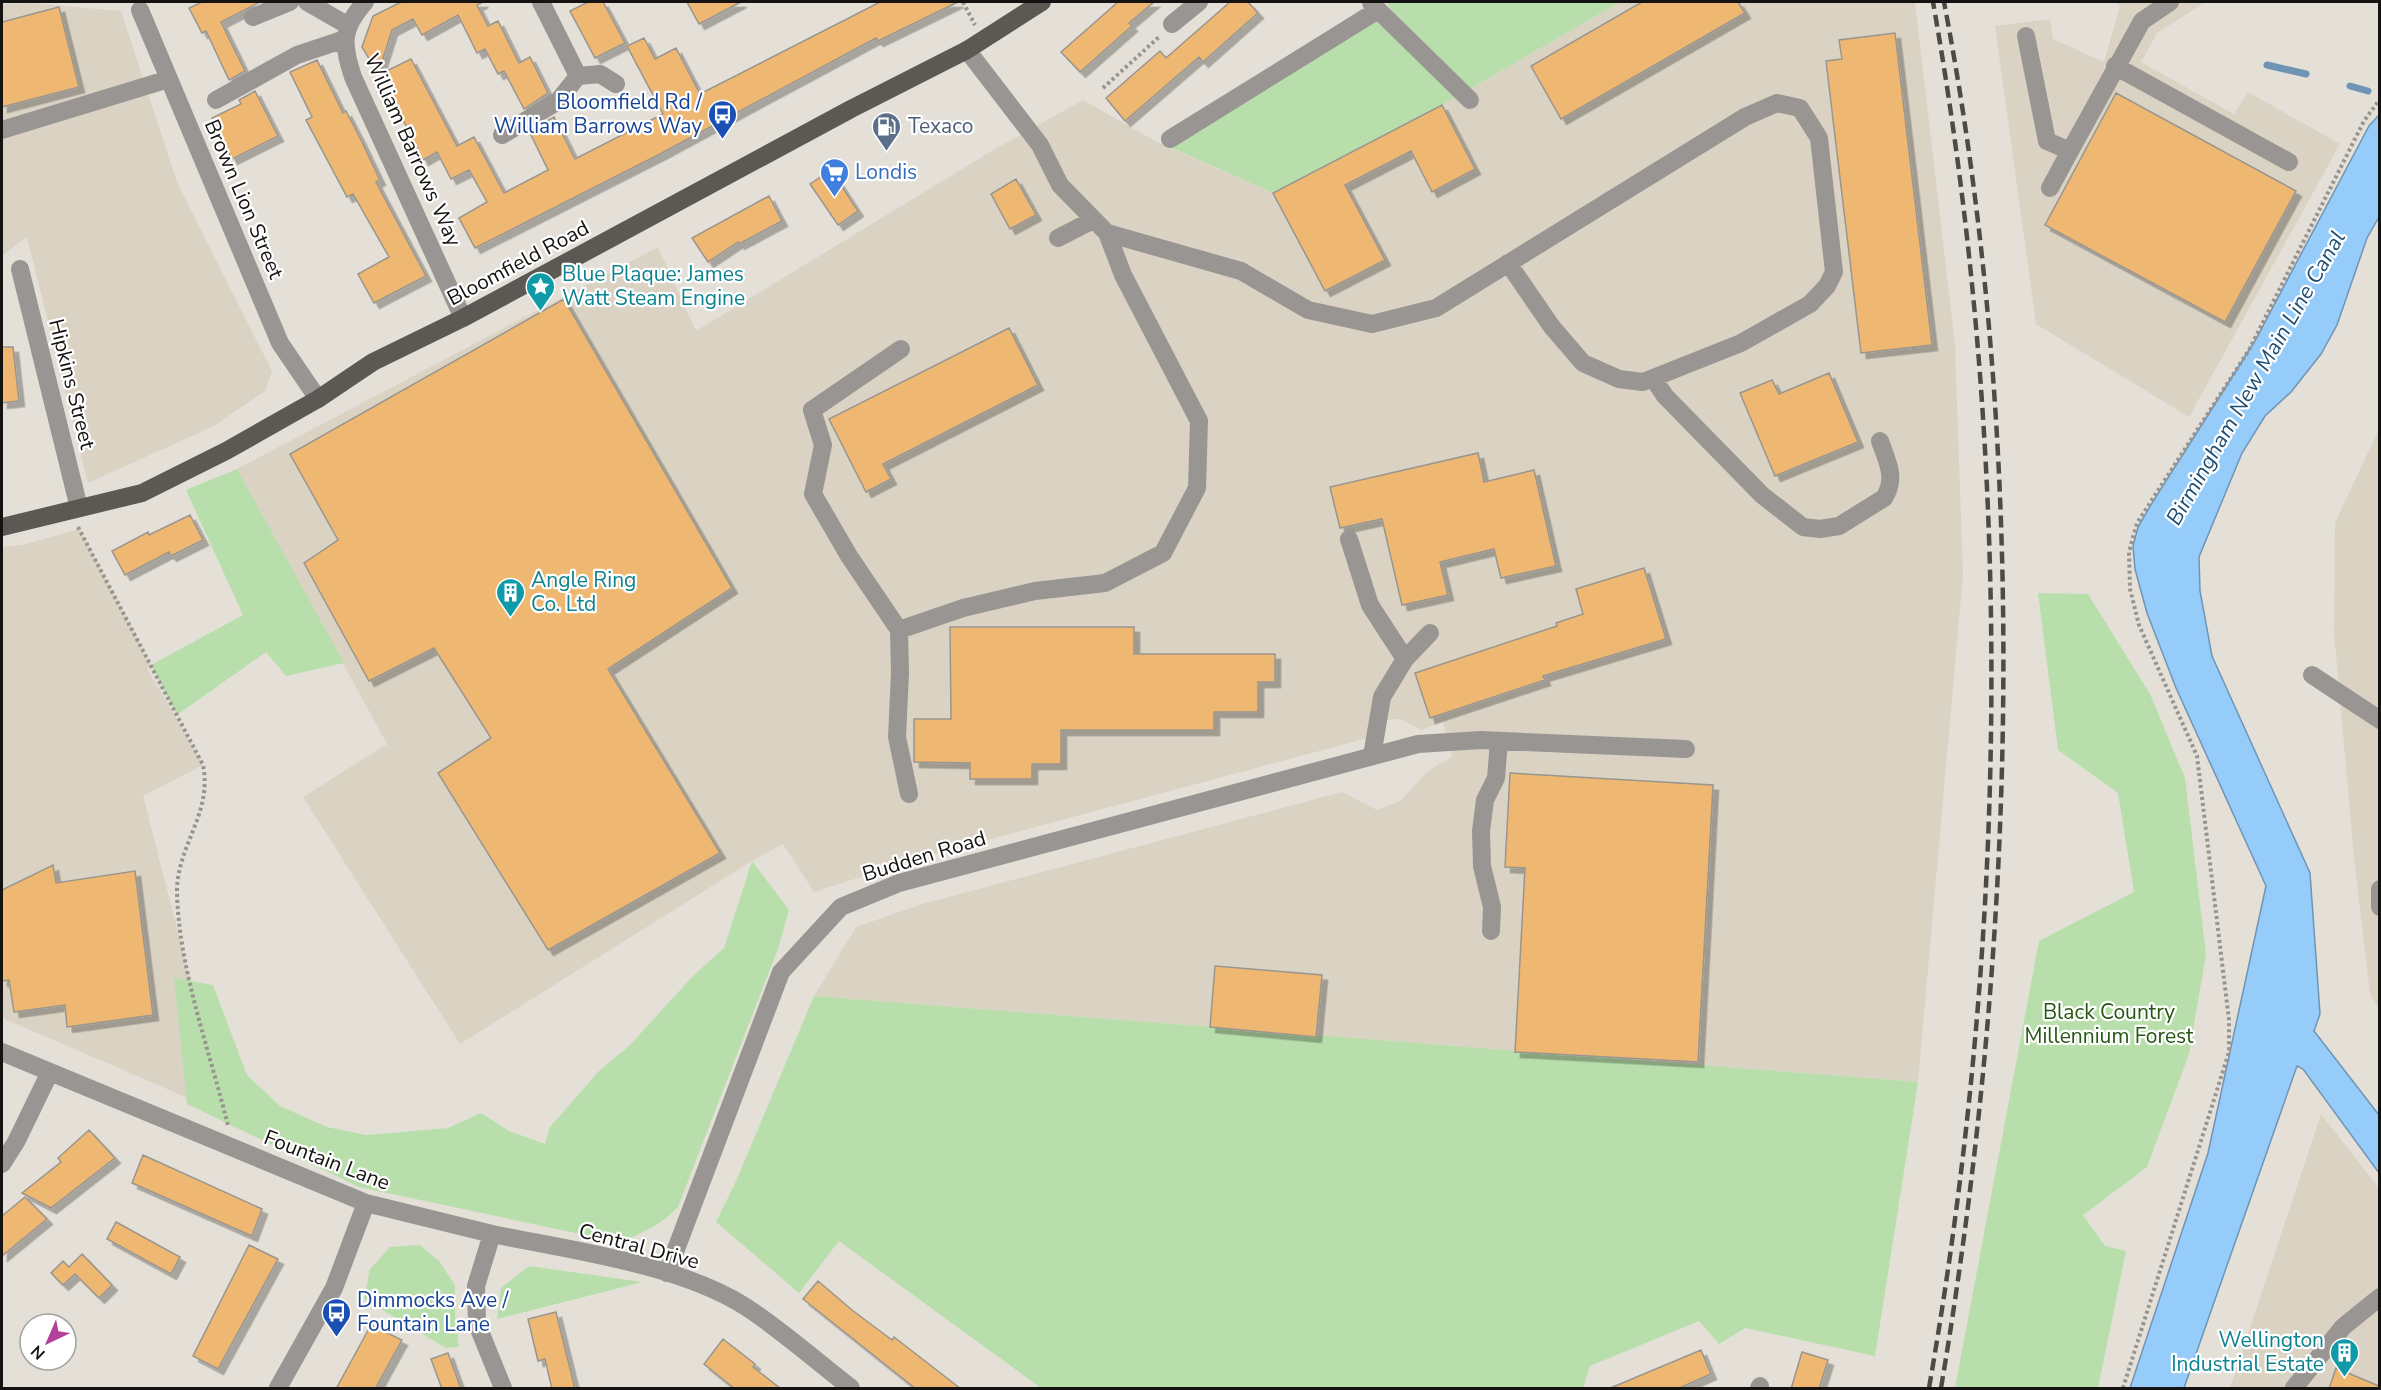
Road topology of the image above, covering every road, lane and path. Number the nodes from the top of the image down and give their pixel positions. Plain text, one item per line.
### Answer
1 (290, 2) edge
2 (307, 2) edge
3 (365, 2) edge
4 (541, 2) edge
5 (1042, 2) edge
6 (1199, 2) edge
7 (2170, 2) edge
8 (1374, 6) edge
9 (140, 10) dead end
10 (253, 18) dead end
11 (1172, 24) joint
12 (346, 32) junction
13 (2026, 36) dead end
14 (968, 50) junction
15 (2115, 66) junction
16 (574, 67) junction
17 (169, 79) junction
18 (616, 84) dead end
19 (1103, 88) dead end
20 (2379, 99) edge
21 (216, 100) dead end
22 (1470, 100) dead end
23 (2, 130) edge
24 (502, 135) dead end
25 (1170, 139) dead end
26 (2070, 152) junction
27 (2289, 162) dead end
28 (2050, 188) dead end
29 (1094, 220) junction
30 (1107, 233) junction
31 (1058, 238) dead end
32 (1508, 263) junction
33 (20, 269) dead end
34 (463, 318) junction
35 (901, 349) dead end
36 (1653, 378) junction
37 (318, 399) junction
38 (1880, 441) dead end
39 (74, 510) junction
40 (2, 527) edge
41 (1349, 539) dead end
42 (899, 630) junction
43 (1430, 633) dead end
44 (1405, 659) junction
45 (2312, 675) dead end
46 (2379, 720) edge
47 (1499, 741) junction
48 (1686, 749) dead end
49 (1372, 756) junction
50 (909, 794) dead end
51 (2379, 889) edge
52 (2379, 907) edge
53 (1491, 931) dead end
54 (2, 1052) edge
55 (50, 1072) junction
56 (233, 1148) junction
57 (2, 1164) edge
58 (366, 1203) junction
59 (492, 1234) junction
60 (667, 1273) junction
61 (2379, 1297) edge
62 (278, 1389) edge
63 (503, 1389) edge
64 (851, 1389) edge
65 (2123, 1389) edge
66 (2294, 1389) edge

1 - 10 street
2 - 12 street
3 - 12 street
4 - 16 street
5 - 14 main road, Bloomfield Road
6 - 11 street
7 - 15 street
8 - 22 street
8 - 25 street
9 - 17 street, Brown Lion Street
11 - 19 path
12 - 21 street
12 - 34 street, William Barrows Way
13 - 26 street
14 - 29 street
14 - 34 main road, Bloomfield Road
15 - 26 street
15 - 27 street
16 - 18 street
16 - 24 street
17 - 23 street
17 - 37 street, Brown Lion Street
20 - 65 path
26 - 28 street
29 - 30 street
29 - 31 street
30 - 32 street
30 - 42 street
32 - 36 street
32 - 36 street
33 - 39 street, Hipkins Street
34 - 37 main road, Bloomfield Road
35 - 42 street
36 - 38 street
37 - 39 main road, Bloomfield Road
39 - 40 main road, Bloomfield Road
39 - 56 path
41 - 44 street
42 - 50 street
43 - 44 street
44 - 49 street
45 - 46 street
47 - 48 street, Budden Road
47 - 49 street, Budden Road
47 - 53 street
49 - 60 street, Budden Road
51 - 52 street
54 - 55 street, Fountain Lane
55 - 56 street, Fountain Lane
55 - 57 street
56 - 58 street, Fountain Lane
58 - 59 street, Fountain Lane
58 - 62 street
59 - 60 street, Central Drive
59 - 63 street
60 - 64 street, Central Drive
61 - 66 street

